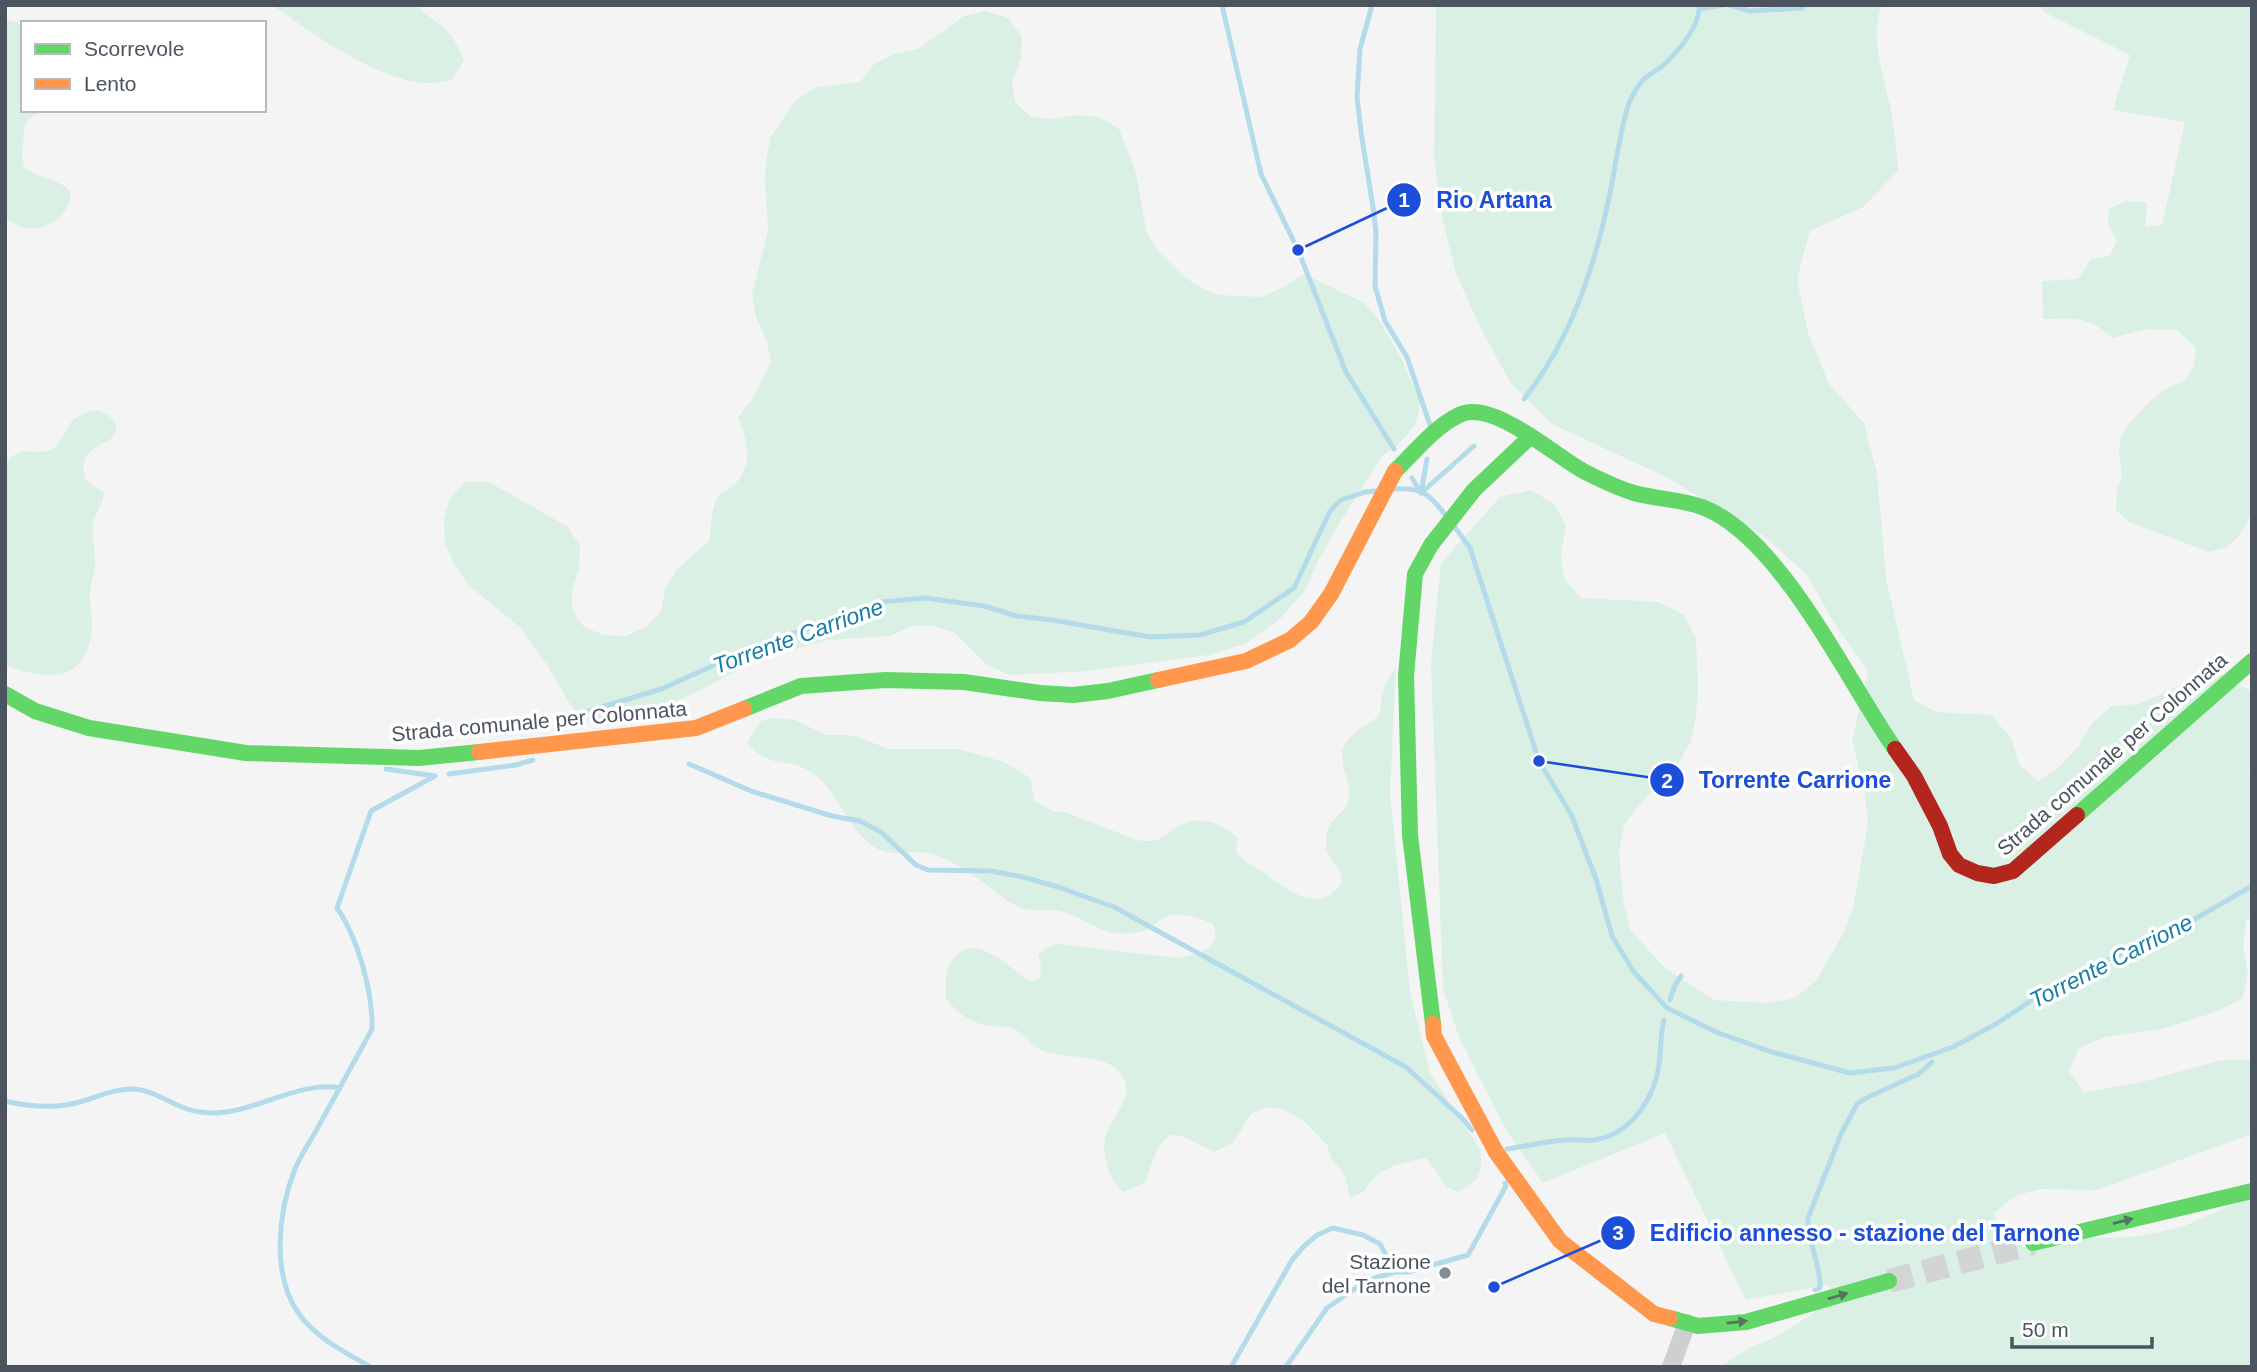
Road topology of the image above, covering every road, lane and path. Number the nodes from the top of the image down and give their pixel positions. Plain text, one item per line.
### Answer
1 (1531, 436) junction
2 (2252, 661) edge
3 (5, 694) edge
4 (2252, 1191) edge
5 (2033, 1243) tunnel mouth
6 (1889, 1281) tunnel mouth
7 (1687, 1323) junction
8 (1671, 1367) edge

1 - 2 street, Strada comunale per Colonnata
1 - 3 street, Strada comunale per Colonnata
1 - 7 street
5 -> 4 street
7 -> 6 street
7 - 8 street

